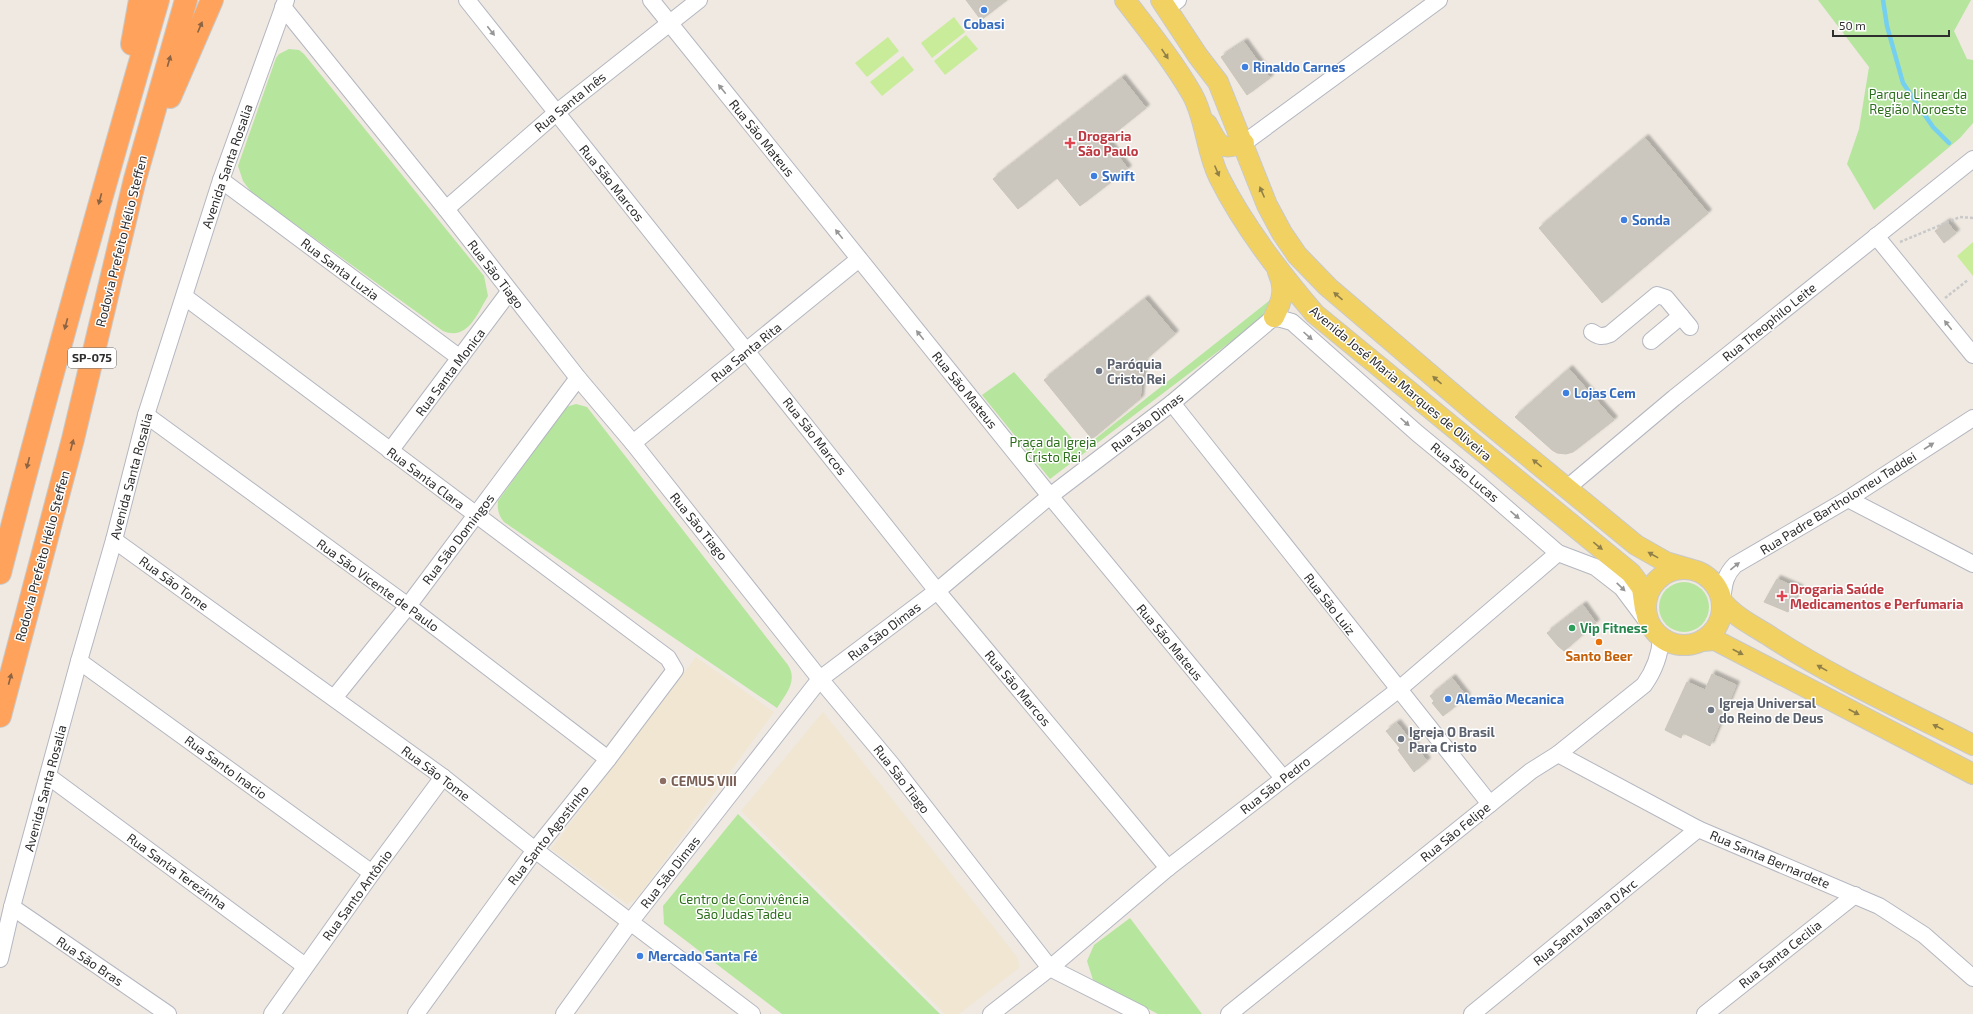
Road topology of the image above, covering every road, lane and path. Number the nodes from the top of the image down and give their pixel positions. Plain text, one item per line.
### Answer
1 (140, 0) edge
2 (158, 0) edge
3 (186, 0) edge
4 (212, 0) edge
5 (467, 0) edge
6 (651, 0) edge
7 (699, 0) edge
8 (1125, 0) edge
9 (1439, 0) edge
10 (285, 3) edge
11 (1169, 3) edge
12 (669, 24) junction
13 (1148, 30) junction
14 (1198, 56) junction
15 (1195, 101) junction
16 (556, 112) junction
17 (1244, 143) junction
18 (1973, 158) edge
19 (108, 171) junction
20 (135, 179) junction
21 (221, 180) junction
22 (446, 209) junction
23 (1973, 218) edge
24 (1881, 242) junction
25 (859, 259) junction
26 (1278, 271) junction
27 (1968, 280) dead end
28 (509, 292) junction
29 (185, 297) junction
30 (1934, 307) junction
31 (1313, 312) junction
32 (1274, 317) junction
33 (1592, 332) dead end
34 (1651, 340) dead end
35 (747, 351) junction
36 (1973, 355) edge
37 (460, 358) junction
38 (578, 378) junction
39 (1172, 403) junction
40 (146, 415) junction
41 (1973, 418) edge
42 (633, 443) junction
43 (390, 451) junction
44 (1567, 488) junction
45 (1050, 496) junction
46 (1848, 499) junction
47 (476, 515) junction
48 (1567, 522) junction
49 (114, 540) junction
50 (1558, 553) junction
51 (1973, 564) edge
52 (1690, 570) junction
53 (0, 573) edge
54 (937, 591) junction
55 (1722, 601) junction
56 (408, 606) junction
57 (1645, 609) junction
58 (1656, 633) junction
59 (1702, 641) junction
60 (668, 658) joint
61 (79, 661) junction
62 (820, 679) junction
63 (1398, 690) junction
64 (334, 698) junction
65 (0, 716) edge
66 (1973, 745) edge
67 (1558, 754) junction
68 (608, 759) junction
69 (1973, 774) edge
70 (48, 776) junction
71 (443, 778) junction
72 (1283, 778) junction
73 (1490, 804) junction
74 (1698, 829) junction
75 (535, 850) junction
76 (1168, 868) junction
77 (372, 873) junction
78 (1855, 895) junction
79 (12, 907) junction
80 (631, 921) junction
81 (0, 958) edge
82 (305, 966) junction
83 (1050, 968) junction
84 (1973, 978) edge
85 (168, 1014) edge
86 (273, 1014) edge
87 (416, 1014) edge
88 (564, 1014) edge
89 (752, 1014) edge
90 (991, 1014) edge
91 (1140, 1014) edge
92 (1229, 1014) edge
93 (1472, 1014) edge
94 (1705, 1014) edge

1 - 19 highway
2 - 19 highway, SP-075
20 -> 3 highway, Rodovia Prefeito Hélio Steffen / SP-075
20 -> 4 highway
5 -> 16 street, Rua São Marcos
6 - 12 street, Rua São Mateus
7 - 12 street, Rua Santa Inês
8 - 13 main road, Avenida José Maria Marques de Oliveira
9 - 17 street
10 - 21 street, Avenida Santa Rosalia
10 - 22 street, Rua São Tiago
11 - 14 main road, Avenida José Maria Marques de Oliveira
12 - 16 street, Rua Santa Inês
25 -> 12 street, Rua São Mateus
13 - 14 main road
13 -> 15 main road, Avenida José Maria Marques de Oliveira
14 - 17 main road, Avenida José Maria Marques de Oliveira
15 - 17 main road
15 -> 26 main road, Avenida José Maria Marques de Oliveira
16 - 22 street, Rua Santa Inês
16 - 35 street, Rua São Marcos
44 -> 17 main road, Avenida José Maria Marques de Oliveira
18 - 24 street, Rua Theophilo Leite
19 -> 53 highway, SP-075
65 -> 20 highway, Rodovia Prefeito Hélio Steffen / SP-075
21 - 29 street, Avenida Santa Rosalia
21 - 37 street, Rua Santa Luzia
22 - 28 street, Rua São Tiago
23 - 24 path
24 - 30 street
24 - 44 street, Rua Theophilo Leite
25 - 35 street, Rua Santa Rita
45 -> 25 street, Rua São Mateus
26 - 31 main road, Avenida José Maria Marques de Oliveira
26 - 32 main road
27 - 30 path
28 - 37 street, Rua Santa Monica
28 - 38 street, Rua São Tiago
29 - 40 street, Avenida Santa Rosalia
29 - 43 street, Rua Santa Clara
36 -> 30 street
31 - 32 main road
31 - 48 main road, Avenida José Maria Marques de Oliveira
32 - 39 street, Rua São Dimas
32 -> 50 street, Rua São Lucas
33 - 34 street
35 - 42 street, Rua Santa Rita
35 - 54 street, Rua São Marcos
37 - 43 street, Rua Santa Monica
38 - 42 street, Rua São Tiago
38 - 47 street, Rua São Domingos
39 - 45 street, Rua São Dimas
39 - 63 street, Rua São Luiz
40 - 49 street, Avenida Santa Rosalia
40 - 56 street, Rua São Vicente de Paulo
46 -> 41 street, Rua Padre Bartholomeu Taddei
42 - 62 street, Rua São Tiago
43 - 47 street, Rua Santa Clara
44 - 48 main road
52 -> 44 main road, Avenida José Maria Marques de Oliveira
45 - 54 street, Rua São Dimas
45 - 72 street, Rua São Mateus
46 - 51 street
55 -> 46 street, Rua Padre Bartholomeu Taddei
47 - 56 street, Rua São Domingos
47 - 60 street, Rua Santa Clara
48 -> 57 main road, Avenida José Maria Marques de Oliveira
49 - 61 street, Avenida Santa Rosalia
49 - 64 street, Rua São Tome
50 -> 58 street, Rua São Lucas
50 - 63 street, Rua São Pedro
52 - 55 main road
52 - 57 main road
54 - 62 street, Rua São Dimas
54 - 76 street, Rua São Marcos
55 - 59 main road
66 -> 55 main road
56 - 64 street, Rua São Domingos
56 - 68 street, Rua São Vicente de Paulo
57 - 58 main road
58 - 59 main road
58 - 67 street, Rua São Felipe
59 -> 69 main road
60 - 68 street, Rua Santo Agostinho
61 - 70 street, Avenida Santa Rosalia
61 - 77 street, Rua Santo Inacio
62 - 80 street, Rua São Dimas
62 - 83 street, Rua São Tiago
63 - 72 street, Rua São Pedro
63 - 73 street, Rua São Luiz
64 - 71 street, Rua São Tome
67 - 73 street, Rua São Felipe
67 - 74 street, Rua Santa Bernardete
68 - 75 street, Rua Santo Agostinho
70 - 79 street, Avenida Santa Rosalia
70 - 82 street, Rua Santa Terezinha
71 - 75 street, Rua São Tome
71 - 77 street, Rua Santo Antônio
72 - 76 street, Rua São Pedro
73 - 92 street, Rua São Felipe
74 - 78 street, Rua Santa Bernardete
74 - 93 street, Rua Santa Joana D'Arc
75 - 80 street, Rua São Tome
75 - 87 street, Rua Santo Agostinho
76 - 83 street, Rua São Pedro
77 - 82 street, Rua Santo Antônio
78 - 84 street, Rua Santa Bernardete
78 - 94 street, Rua Santa Cecilia
79 - 81 street, Avenida Santa Rosalia
79 - 85 street, Rua São Bras
80 - 88 street, Rua São Dimas
80 - 89 street, Rua São Tome
82 - 86 street, Rua Santo Antônio
83 - 90 street, Rua São Pedro
83 - 91 street, Rua São Tiago

